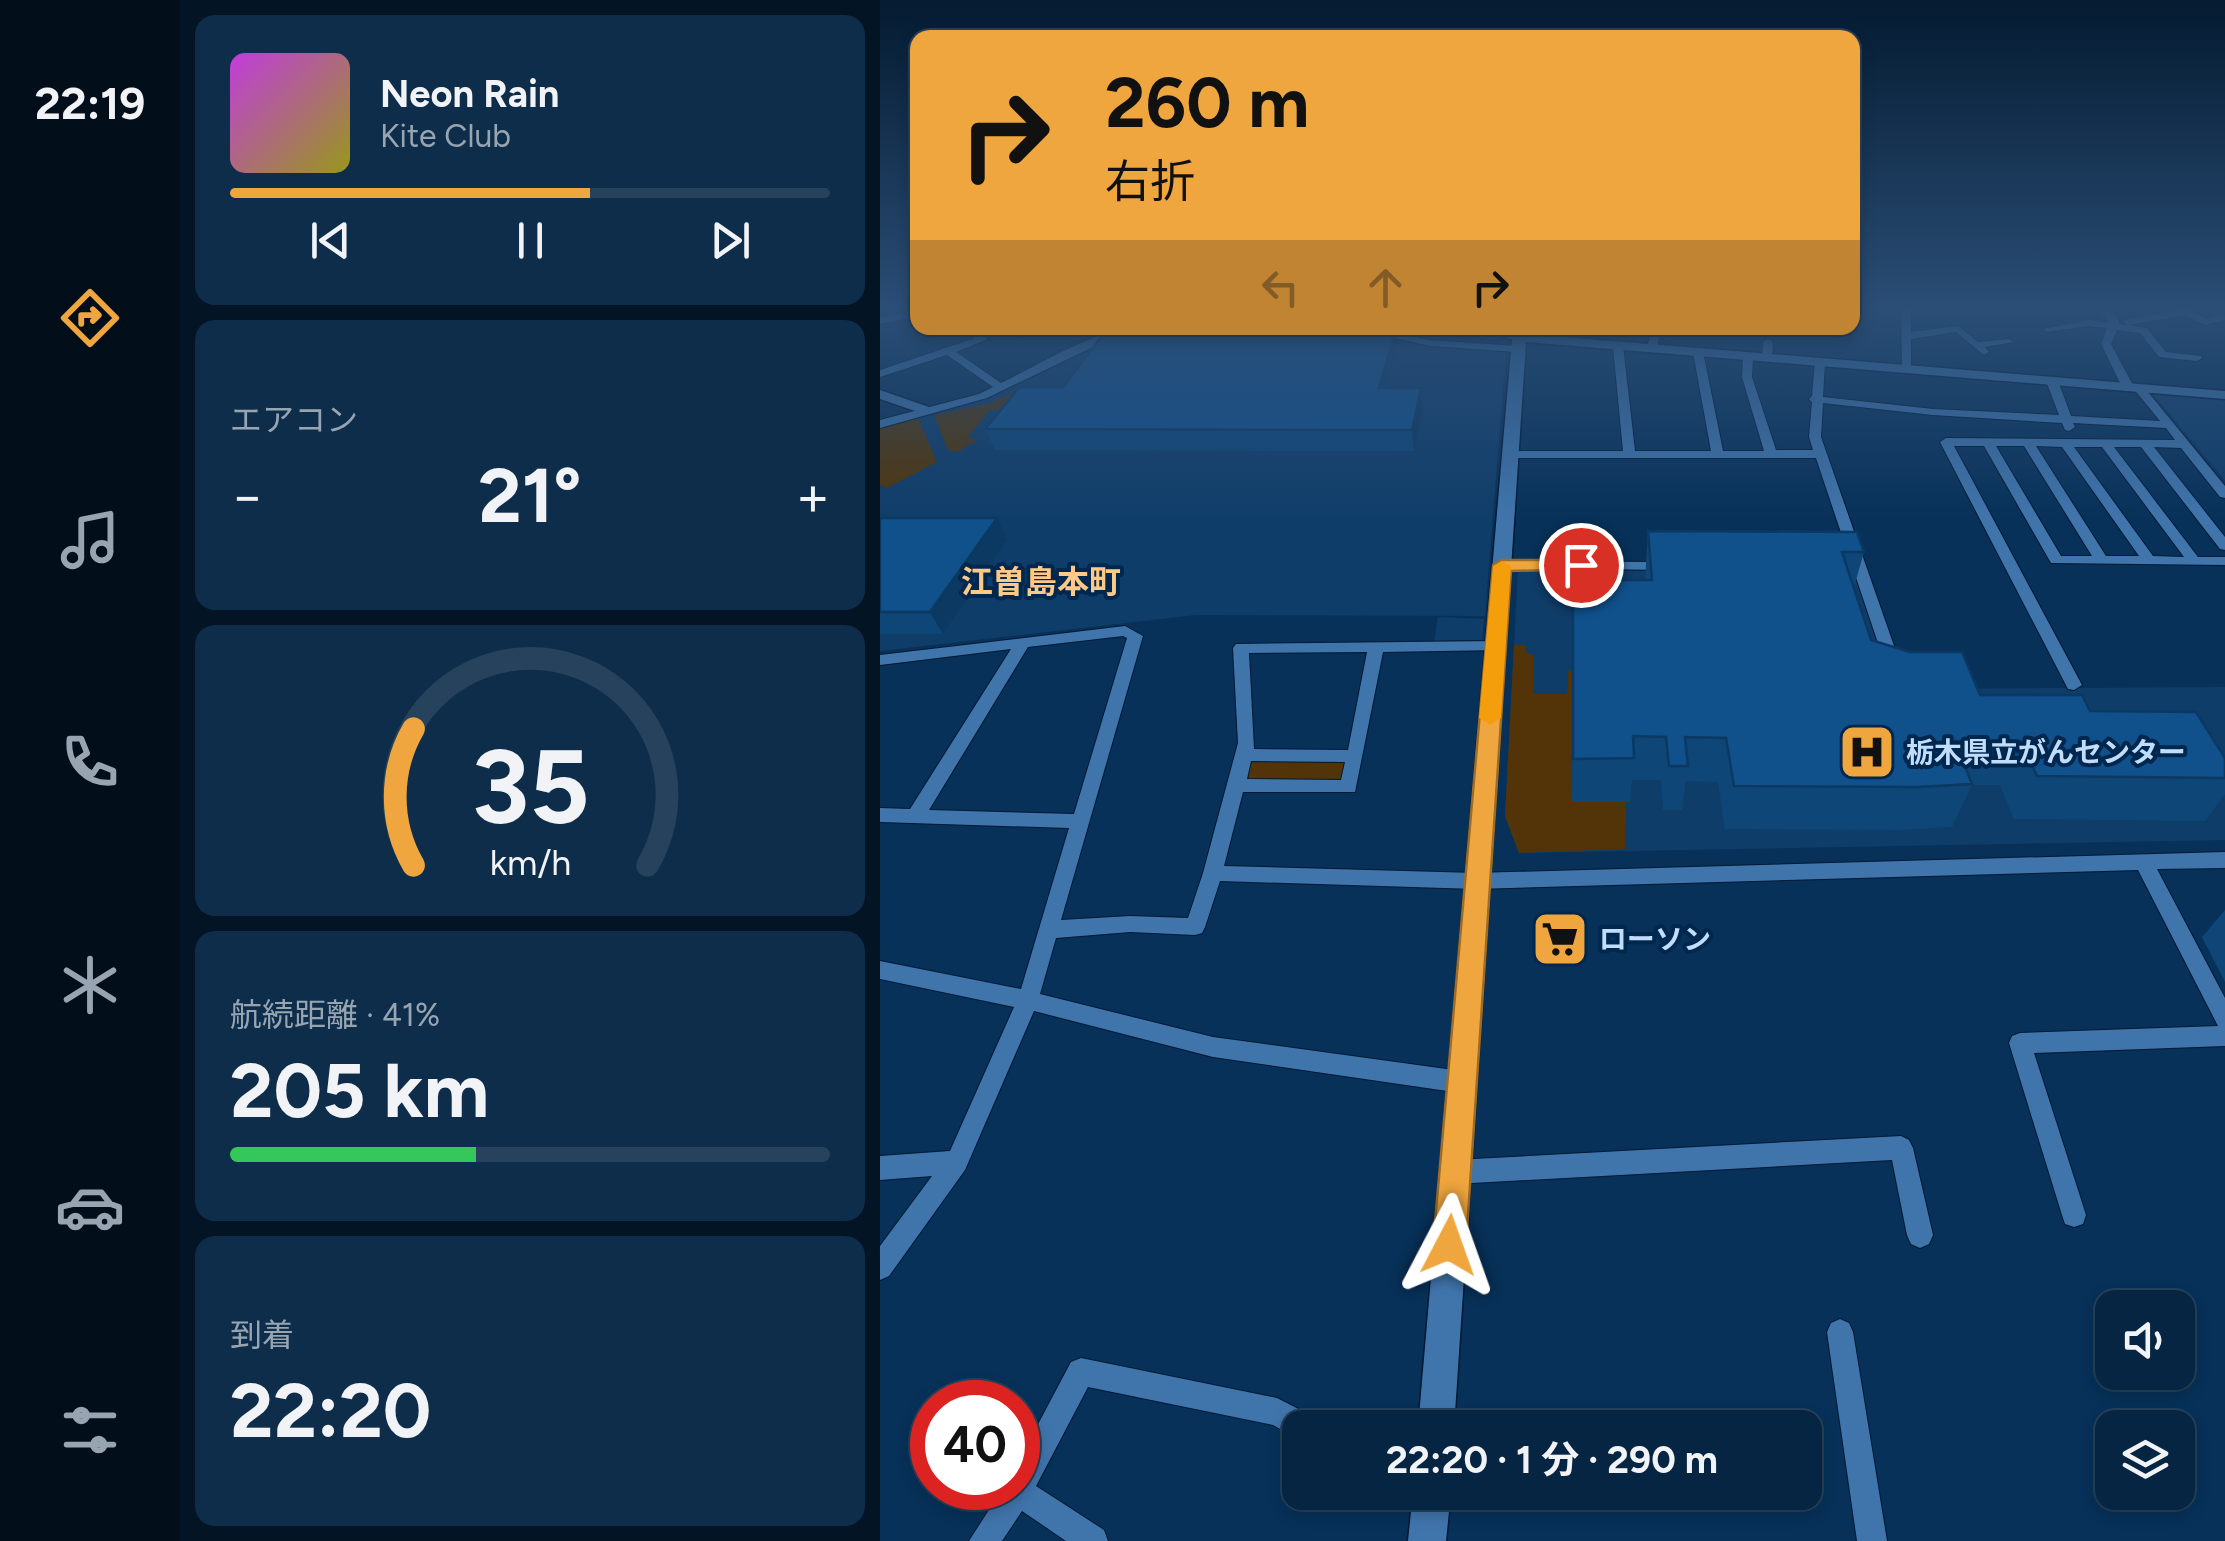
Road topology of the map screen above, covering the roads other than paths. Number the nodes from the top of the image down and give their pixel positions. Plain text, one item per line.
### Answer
1 (988, 379) edge
2 (1020, 379) edge
3 (1515, 379) edge
4 (1621, 379) edge
5 (1703, 379) edge
6 (1747, 379) edge
7 (1817, 379) edge
8 (2029, 379) edge
9 (2127, 379) edge
10 (2052, 381) junction
11 (1001, 388) junction
12 (2133, 388) junction
13 (880, 394) edge
14 (2225, 395) edge
15 (1814, 399) junction
16 (924, 410) junction
17 (2065, 417) junction
18 (880, 424) edge
19 (2168, 425) junction
20 (1988, 442) junction
21 (2027, 442) junction
22 (2070, 442) junction
23 (2105, 443) junction
24 (2144, 443) junction
25 (2183, 444) junction
26 (1628, 454) junction
27 (1718, 454) junction
28 (1770, 454) junction
29 (1820, 454) junction
30 (1510, 455) junction
31 (2225, 494) edge
32 (2225, 546) edge
33 (2101, 560) junction
34 (2148, 561) junction
35 (2194, 561) junction
36 (2225, 562) edge
37 (1502, 565) junction
38 (1680, 566) edge
39 (1838, 566) edge
40 (1857, 566) junction
41 (1023, 643) junction
42 (1496, 646) junction
43 (1376, 648) junction
44 (880, 660) edge
45 (1899, 682) edge
46 (2074, 685) dead end
47 (1244, 755) junction
48 (1355, 756) junction
49 (1236, 785) junction
50 (880, 814) edge
51 (916, 815) junction
52 (1078, 821) junction
53 (2225, 860) edge
54 (2144, 863) junction
55 (1214, 872) junction
56 (1476, 881) junction
57 (1048, 930) junction
58 (880, 970) edge
59 (1028, 1000) junction
60 (2225, 1019) edge
61 (2225, 1036) edge
62 (1461, 1082) junction
63 (957, 1162) junction
64 (880, 1168) edge
65 (1454, 1172) junction
66 (2074, 1215) dead end
67 (1920, 1235) dead end
68 (880, 1267) edge
69 (1840, 1332) dead end
70 (1437, 1410) edge
71 (1282, 1415) edge
72 (1040, 1450) edge
73 (1040, 1506) edge
74 (1006, 1510) edge
75 (1430, 1510) edge
76 (984, 1541) edge
77 (1093, 1541) edge
78 (1427, 1541) edge
79 (1872, 1541) edge

1 - 11 street
2 - 11 street
3 - 30 street
4 - 26 street
5 - 27 street
6 - 28 street
7 - 15 street
8 - 10 street
9 - 12 street
10 - 12 street
10 - 17 street
11 - 16 street
12 - 14 street
12 - 19 street
13 - 16 street
15 - 17 street
15 - 29 street
16 - 18 street
17 - 19 street
17 - 22 street
19 - 25 street
20 - 21 street
20 - 33 street
20 - 46 street
21 - 22 street
21 - 33 street
22 - 23 street
22 - 34 street
23 - 24 street
23 - 35 street
24 - 25 street
24 - 32 street
25 - 31 street
26 - 27 street
26 - 30 street
27 - 28 street
28 - 29 street
29 - 40 street
30 - 37 street
33 - 34 street
34 - 35 street
35 - 36 street
37 - 38 street
37 - 42 street
39 - 40 street
40 - 45 street
41 - 44 street
41 - 51 street
41 - 52 street
42 - 43 street
42 - 56 street
43 - 47 street
43 - 48 street
47 - 48 street
47 - 49 street
48 - 49 street
49 - 55 street
50 - 51 street
51 - 52 street
52 - 57 street
53 - 54 street
54 - 56 street
54 - 60 street
55 - 56 street
55 - 57 street
56 - 62 street
57 - 59 street
58 - 59 street
59 - 62 street
59 - 63 street
61 - 66 street
62 - 65 street
63 - 64 street
63 - 68 street
65 - 67 street
65 - 70 street
69 - 79 street
71 - 72 street
73 - 77 street
74 - 76 street
75 - 78 street

